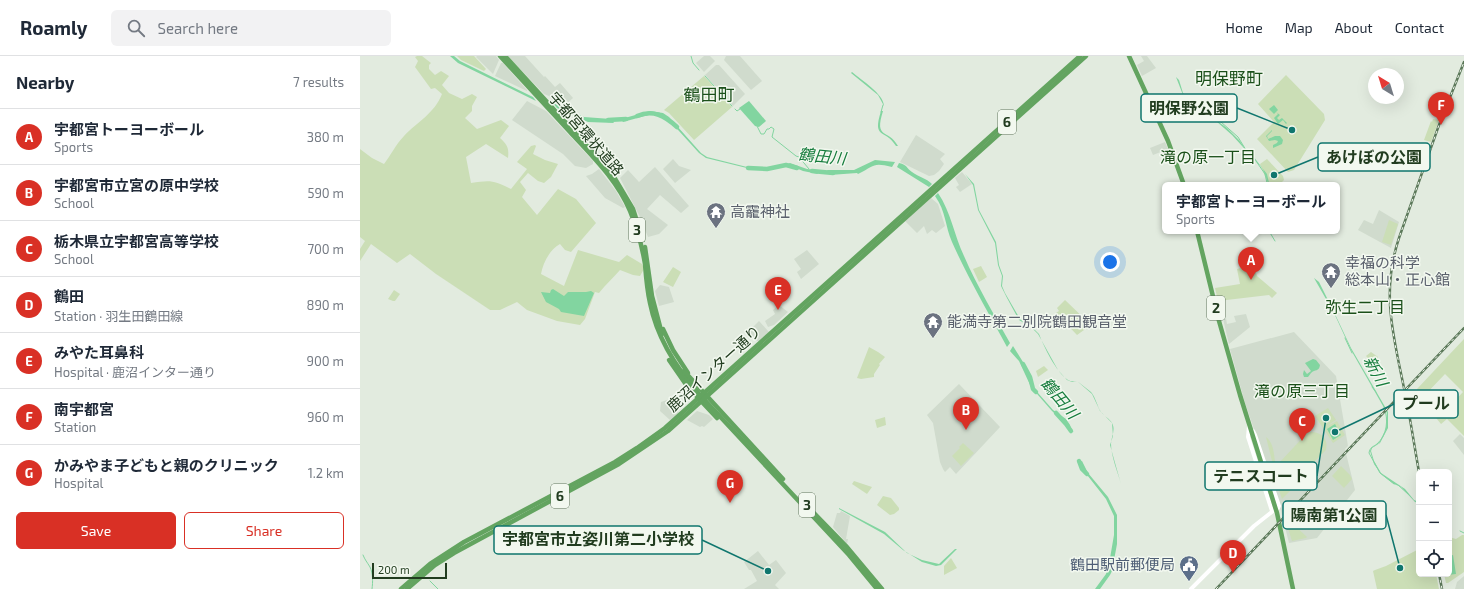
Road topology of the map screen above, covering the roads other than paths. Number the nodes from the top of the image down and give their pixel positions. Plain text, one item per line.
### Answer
1 (500, 56) edge
2 (505, 56) edge
3 (1080, 56) edge
4 (1086, 56) edge
5 (1129, 56) edge
6 (1183, 182) edge
7 (936, 188) junction
8 (1198, 234) edge
9 (656, 320) junction
10 (707, 394) junction
11 (700, 400) junction
12 (1249, 426) junction
13 (775, 473) junction
14 (1278, 508) dead end
15 (401, 589) edge
16 (407, 589) edge
17 (877, 589) edge
18 (882, 589) edge
19 (1191, 589) edge
20 (1293, 589) edge

1 - 9 main road, 宇都宮環状道路 / 3
2 - 9 main road, 宇都宮環状道路 / 3
3 - 7 main road, 鹿沼インター通り / 6
4 - 7 main road, 鹿沼インター通り / 6
5 - 6 main road
7 - 10 main road, 鹿沼インター通り / 6
8 - 12 main road, 2
9 - 10 main road, 3
9 - 11 main road, 3
9 - 13 main road, 宇都宮環状道路 / 3
10 - 11 main road, 鹿沼インター通り / 6
10 - 13 main road, 3
11 - 13 main road, 3
11 - 15 main road, 鹿沼インター通り / 6
11 - 16 main road, 鹿沼インター通り / 6
12 - 14 main road
12 - 19 main road
12 - 20 main road, 2
13 - 17 main road, 3
13 - 18 main road, 3

